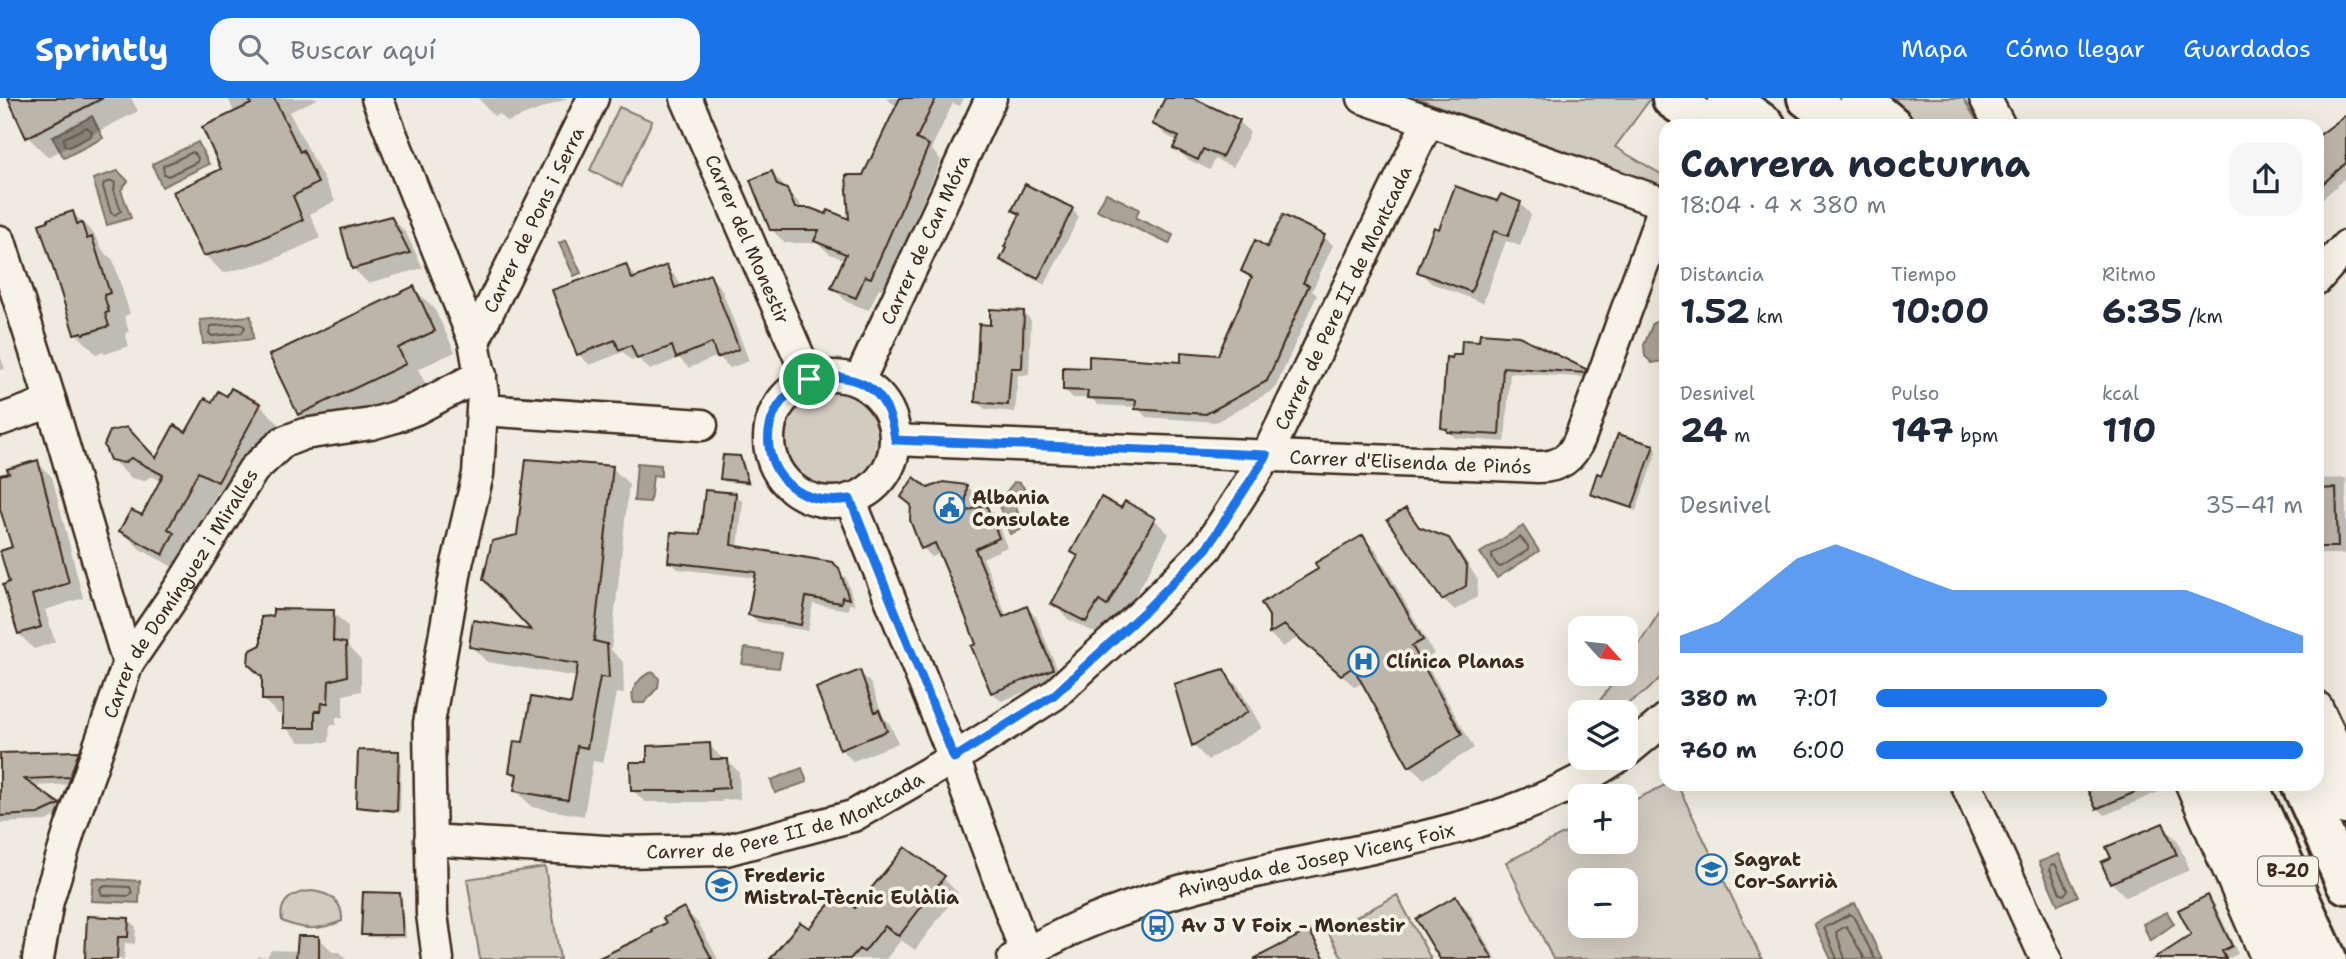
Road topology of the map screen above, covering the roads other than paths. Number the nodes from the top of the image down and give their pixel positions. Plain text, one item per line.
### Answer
1 (377, 98) edge
2 (593, 98) edge
3 (686, 98) edge
4 (991, 98) edge
5 (1363, 98) edge
6 (1727, 98) edge
7 (1807, 98) edge
8 (1860, 98) edge
9 (1672, 99) edge
10 (1701, 119) edge
11 (1756, 119) edge
12 (1834, 119) edge
13 (1885, 119) edge
14 (1428, 121) junction
15 (1659, 202) edge
16 (1659, 221) edge
17 (0, 241) edge
18 (2346, 246) edge
19 (2324, 271) edge
20 (474, 341) junction
21 (481, 374) junction
22 (809, 379) junction
23 (859, 381) junction
24 (51, 402) junction
25 (483, 410) junction
26 (0, 420) edge
27 (702, 425) dead end
28 (895, 440) junction
29 (1267, 455) junction
30 (850, 499) junction
31 (128, 663) junction
32 (2324, 722) edge
33 (1659, 725) edge
34 (1638, 742) edge
35 (2324, 749) edge
36 (954, 758) junction
37 (2346, 769) edge
38 (1596, 770) edge
39 (1969, 791) edge
40 (2194, 791) edge
41 (2218, 791) edge
42 (2251, 791) edge
43 (2304, 791) edge
44 (2346, 805) edge
45 (430, 840) junction
46 (2346, 884) edge
47 (1023, 957) edge
48 (38, 959) edge
49 (438, 959) edge
50 (2046, 959) edge
51 (2267, 959) edge
52 (2294, 959) edge
53 (2327, 959) edge

1 - 20 street
2 - 20 street, Carrer de Pons i Serra
3 - 22 street, Carrer del Monestir
4 - 23 street, Carrer de Can Móra
5 - 14 street
6 - 11 highway
7 - 12 highway
8 - 13 highway
9 - 10 highway
14 - 15 street
14 - 29 street, Carrer de Pere II de Montcada
16 - 29 street, Carrer d'Elisenda de Pinós
17 - 24 street
18 - 19 street
20 - 21 street
21 - 25 street
21 - 31 street, Carrer de Domínguez i Miralles
22 - 23 street
22 - 30 street
23 - 28 street
24 - 26 street
24 - 31 street
25 - 27 street
25 - 45 street
28 - 29 street, Carrer d'Elisenda de Pinós
28 - 30 street
29 - 36 street, Carrer de Pere II de Montcada
30 - 36 street
31 - 48 street, Carrer de Domínguez i Miralles
32 - 37 street
33 - 34 street
35 - 44 highway
36 - 45 street, Carrer de Pere II de Montcada
36 - 47 street
38 - 47 street, Avinguda de Josep Vicenç Foix
39 - 50 street
40 - 51 street
41 - 52 highway
42 - 53 highway, B-20
43 - 46 highway, B-20
45 - 49 street

